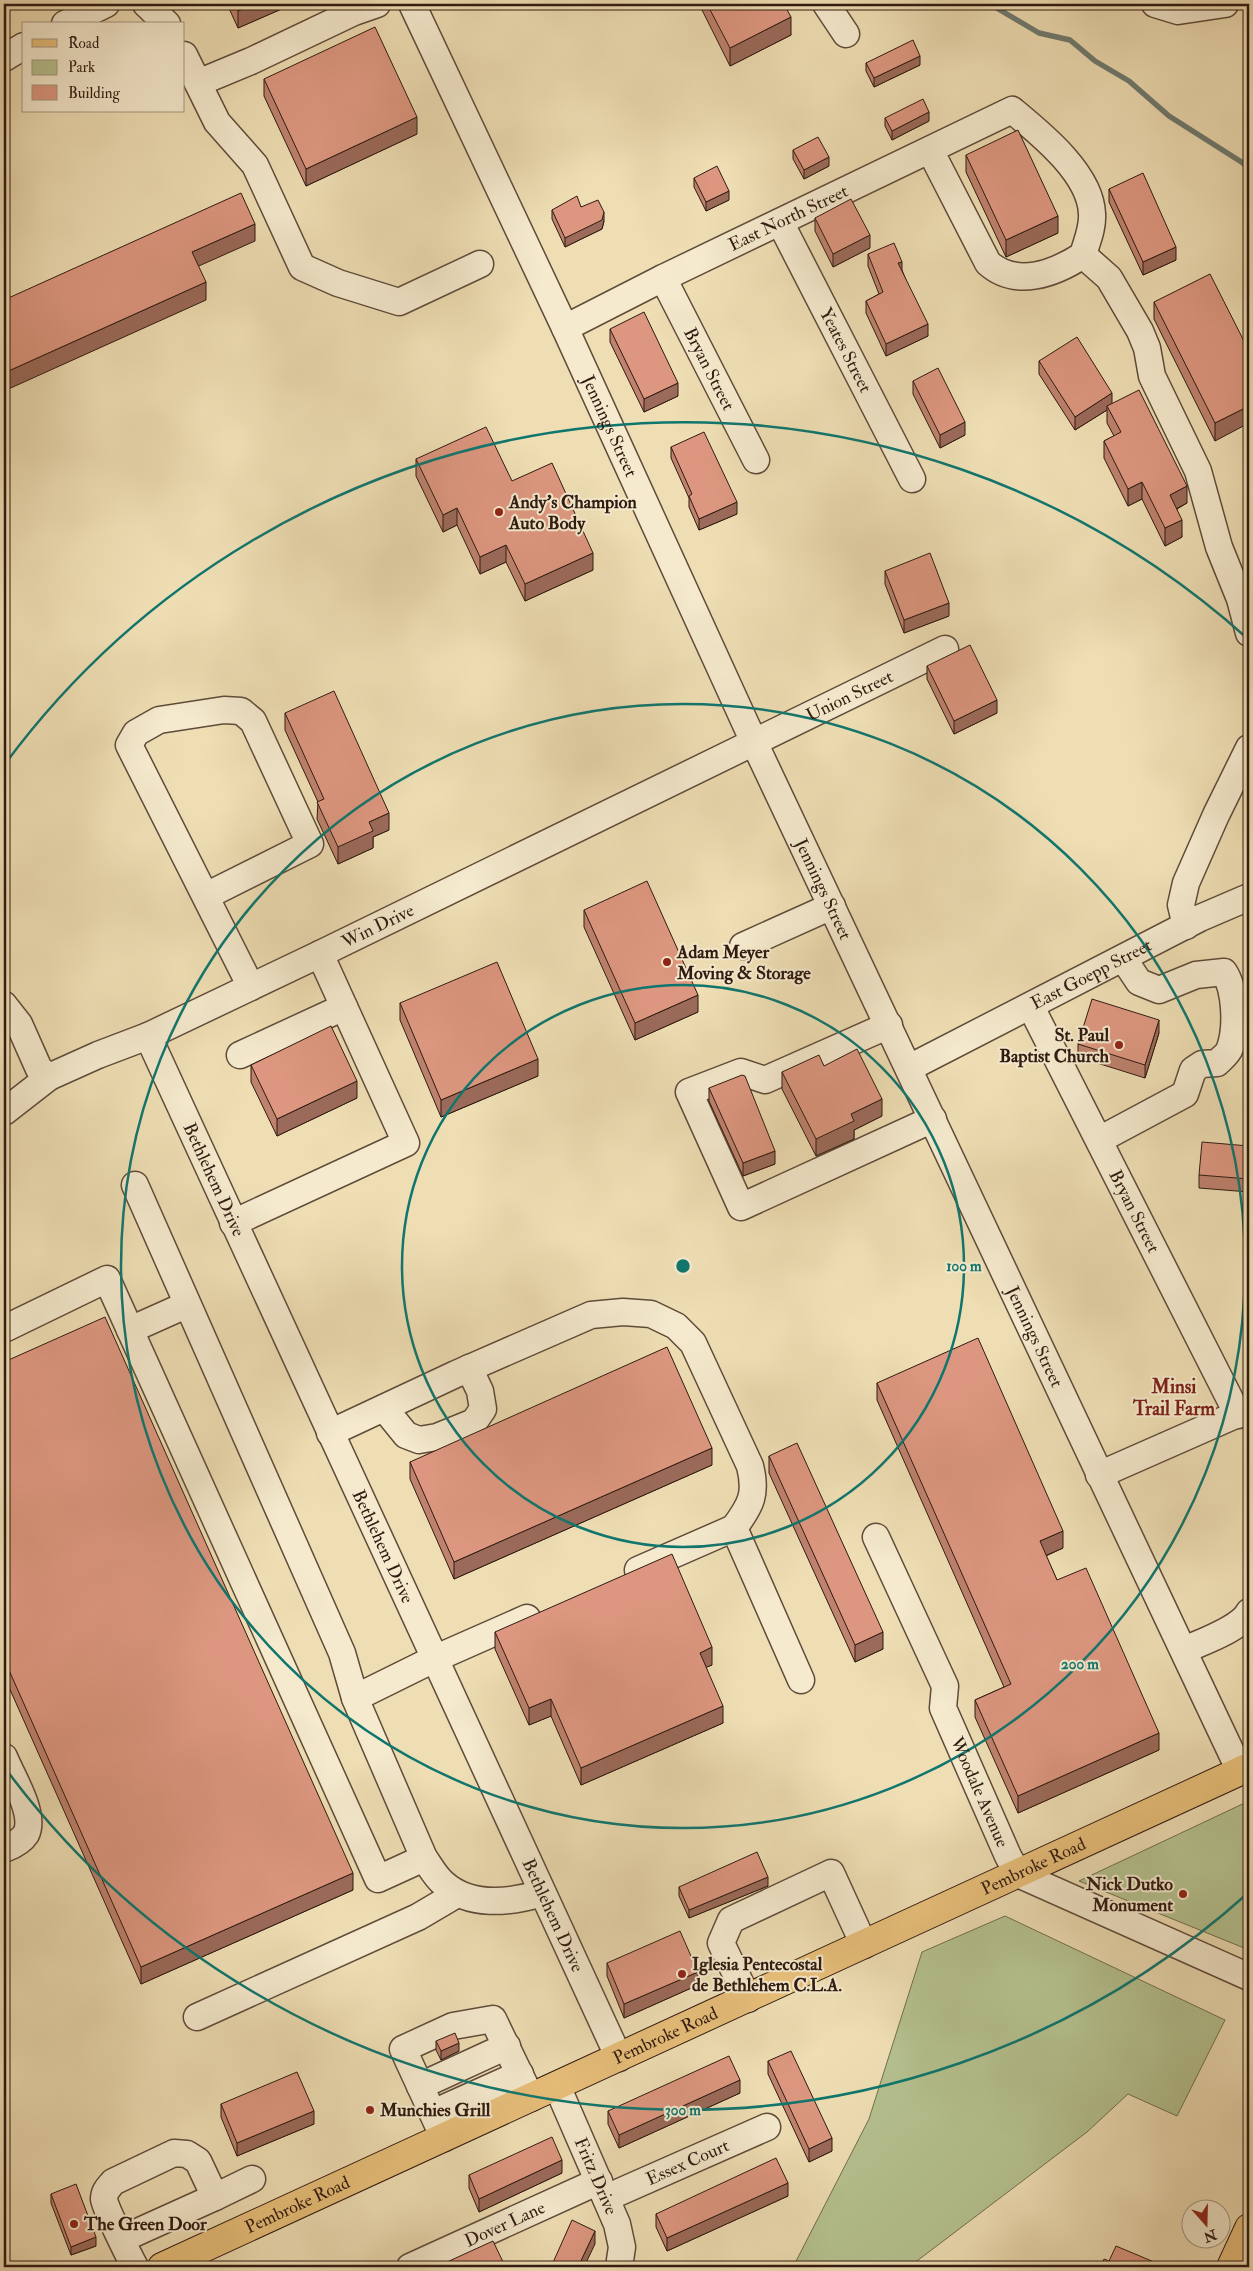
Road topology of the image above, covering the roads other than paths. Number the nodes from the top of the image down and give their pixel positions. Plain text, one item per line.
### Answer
1 (106, 4) edge
2 (146, 4) edge
3 (377, 4) edge
4 (412, 4) edge
5 (826, 4) edge
6 (1155, 4) edge
7 (1225, 4) edge
8 (69, 22) edge
9 (165, 22) edge
10 (846, 34) dead end
11 (22, 47) edge
12 (185, 57) edge
13 (4, 58) edge
14 (198, 83) junction
15 (930, 150) junction
16 (780, 222) junction
17 (1083, 255) junction
18 (480, 264) dead end
19 (663, 278) junction
20 (565, 328) junction
21 (756, 460) dead end
22 (912, 479) dead end
23 (1249, 633) edge
24 (945, 648) dead end
25 (753, 740) junction
26 (1249, 748) edge
27 (206, 896) junction
28 (1249, 897) edge
29 (832, 906) junction
30 (1193, 922) junction
31 (743, 946) dead end
32 (320, 954) junction
33 (1123, 958) junction
34 (251, 987) junction
35 (4, 1005) edge
36 (344, 1007) junction
37 (1031, 1007) junction
38 (889, 1025) junction
39 (148, 1036) junction
40 (240, 1055) dead end
41 (909, 1068) junction
42 (49, 1077) junction
43 (4, 1112) edge
44 (933, 1119) junction
45 (1099, 1140) junction
46 (135, 1185) dead end
47 (233, 1223) junction
48 (186, 1305) junction
49 (4, 1327) edge
50 (130, 1330) junction
51 (469, 1368) junction
52 (384, 1408) junction
53 (1243, 1412) edge
54 (330, 1433) junction
55 (1099, 1475) junction
56 (734, 1528) junction
57 (876, 1537) dead end
58 (617, 1579) edge
59 (545, 1610) edge
60 (1248, 1615) edge
61 (1184, 1650) junction
62 (434, 1659) junction
63 (801, 1680) dead end
64 (355, 1698) junction
65 (4, 1757) edge
66 (1245, 1769) edge
67 (4, 1850) edge
68 (424, 1858) junction
69 (1018, 1874) junction
70 (542, 1893) junction
71 (457, 1894) junction
72 (864, 1945) junction
73 (1249, 1977) edge
74 (748, 1998) junction
75 (196, 2017) dead end
76 (507, 2046) junction
77 (620, 2058) junction
78 (420, 2086) junction
79 (526, 2086) junction
80 (557, 2086) junction
81 (433, 2113) junction
82 (767, 2127) dead end
83 (444, 2138) junction
84 (252, 2179) dead end
85 (603, 2190) junction
86 (215, 2197) junction
87 (1249, 2228) edge
88 (122, 2239) junction
89 (1239, 2260) edge
90 (135, 2267) edge
91 (162, 2267) edge
92 (410, 2267) edge
93 (619, 2267) edge

1 - 8 street
2 - 9 street
3 - 14 street
4 - 20 street, Jennings Street
5 - 10 street
6 - 7 street
11 - 13 street
12 - 14 street
14 - 18 street
15 - 16 street, East North Street
15 - 17 street
15 - 17 street, East North Street
16 - 19 street, East North Street
16 - 22 street, Yeates Street
17 - 23 street
19 - 20 street, East North Street
19 - 21 street, Bryan Street
20 - 25 street, Jennings Street
24 - 25 street, Union Street
25 - 29 street, Jennings Street
25 - 32 street, Win Drive
26 - 30 street
27 - 27 street
27 - 34 street
28 - 30 street, East Goepp Street
29 - 31 street
29 - 38 street, Jennings Street
30 - 33 street, East Goepp Street
32 - 34 street, Win Drive
32 - 36 street
33 - 37 street, East Goepp Street
33 - 45 street
34 - 39 street, Win Drive
35 - 42 street
36 - 40 street
36 - 47 street
37 - 41 street, East Goepp Street
37 - 45 street, Bryan Street
38 - 41 street, Jennings Street
38 - 44 street
39 - 42 street, Win Drive
39 - 47 street, Bethlehem Drive
41 - 44 street, Jennings Street
42 - 43 street, Win Drive
44 - 55 street, Jennings Street
45 - 53 street, Bryan Street
46 - 48 street
47 - 54 street, Bethlehem Drive
48 - 50 street
48 - 64 street
49 - 50 street
50 - 68 street
51 - 52 street
51 - 52 street
51 - 56 street
52 - 54 street
53 - 55 street
54 - 62 street, Bethlehem Drive
55 - 61 street, Jennings Street
56 - 58 street
56 - 63 street
57 - 69 street, Woodale Avenue
59 - 62 street
60 - 61 street
61 - 66 street, Jennings Street
62 - 64 street
62 - 70 street, Bethlehem Drive
64 - 68 street
65 - 67 street
66 - 69 main road, Pembroke Road
68 - 71 street
69 - 72 main road, Pembroke Road
69 - 73 street
70 - 71 street
70 - 77 street, Bethlehem Drive
71 - 75 street
72 - 74 main road, Pembroke Road
72 - 74 street
74 - 77 main road, Pembroke Road
76 - 78 street
76 - 78 street
76 - 79 street
77 - 80 main road, Pembroke Road
78 - 81 street
79 - 80 main road, Pembroke Road
79 - 81 street
79 - 83 main road, Pembroke Road
80 - 85 street, Fritz Drive
81 - 83 street
82 - 85 street, Essex Court
83 - 91 main road, Pembroke Road
84 - 86 street
85 - 92 street, Dover Lane
85 - 93 street, Fritz Drive
86 - 88 street
86 - 88 street
87 - 89 main road
88 - 90 street

